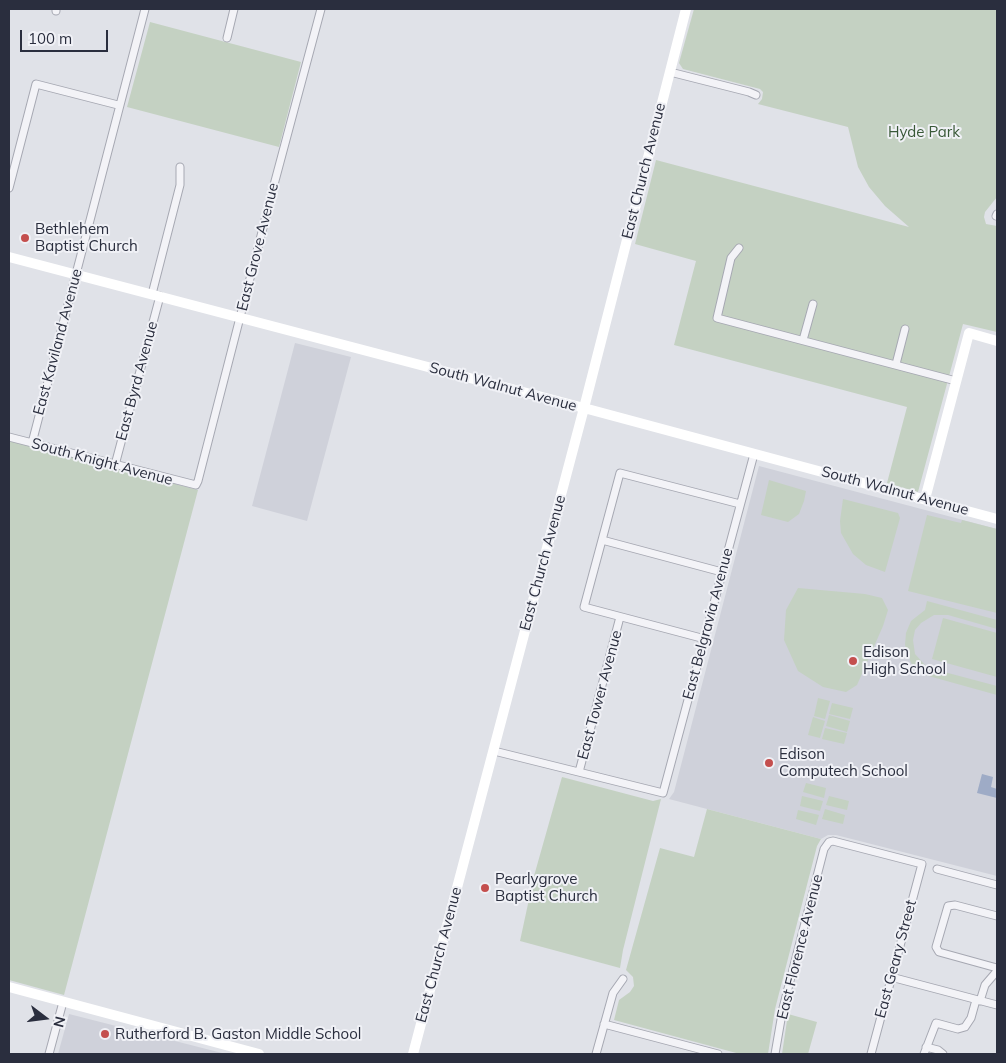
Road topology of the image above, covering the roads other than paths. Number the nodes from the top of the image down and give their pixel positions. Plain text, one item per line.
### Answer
1 (144, 9) edge
2 (234, 9) edge
3 (321, 9) edge
4 (686, 9) edge
5 (227, 38) dead end
6 (670, 72) junction
7 (756, 96) dead end
8 (118, 105) junction
9 (180, 167) dead end
10 (9, 188) edge
11 (739, 248) dead end
12 (9, 257) edge
13 (76, 274) junction
14 (156, 295) junction
15 (813, 304) dead end
16 (241, 317) junction
17 (905, 329) dead end
18 (803, 340) junction
19 (997, 341) edge
20 (896, 364) junction
21 (956, 381) junction
22 (584, 408) junction
23 (9, 437) edge
24 (32, 443) junction
25 (754, 454) junction
26 (115, 465) junction
27 (196, 485) joint
28 (925, 499) junction
29 (740, 504) junction
30 (997, 519) edge
31 (602, 540) junction
32 (722, 572) junction
33 (620, 617) junction
34 (704, 639) junction
35 (494, 751) junction
36 (579, 772) junction
37 (829, 842) joint
38 (937, 870) dead end
39 (997, 885) edge
40 (997, 916) edge
41 (997, 970) edge
42 (892, 977) junction
43 (623, 979) dead end
44 (9, 987) edge
45 (978, 1000) junction
46 (63, 1002) junction
47 (997, 1005) edge
48 (604, 1024) junction
49 (925, 1050) edge
50 (49, 1054) edge
51 (259, 1054) edge
52 (412, 1054) edge
53 (596, 1054) edge
54 (718, 1054) edge
55 (775, 1054) edge
56 (871, 1054) edge
57 (943, 1054) edge

1 - 8 street, East Kaviland Avenue
2 - 5 street
3 - 16 street, East Grove Avenue
4 - 6 street, East Church Avenue
6 - 7 street
6 - 22 street, East Church Avenue
8 - 10 street
8 - 13 street, East Kaviland Avenue
9 - 14 street, East Byrd Avenue
11 - 18 street
12 - 13 street, South Walnut Avenue
13 - 14 street, South Walnut Avenue
13 - 24 street, East Kaviland Avenue
14 - 16 street, South Walnut Avenue
14 - 26 street, East Byrd Avenue
15 - 18 street
16 - 22 street, South Walnut Avenue
16 - 27 street, East Grove Avenue
17 - 20 street
18 - 20 street
19 - 21 street
20 - 21 street
21 - 28 street
22 - 25 street, South Walnut Avenue
22 - 35 street, East Church Avenue
23 - 24 street, South Knight Avenue
24 - 26 street, South Knight Avenue
25 - 28 street, South Walnut Avenue
25 - 29 street, East Belgravia Avenue
26 - 27 street, South Knight Avenue
28 - 30 street, South Walnut Avenue
29 - 31 street
29 - 32 street, East Belgravia Avenue
31 - 32 street
31 - 33 street
32 - 34 street, East Belgravia Avenue
33 - 34 street
33 - 36 street, East Tower Avenue
34 - 36 street, East Belgravia Avenue
35 - 36 street
35 - 52 street, East Church Avenue
37 - 42 street, East Geary Street
37 - 55 street, East Florence Avenue
38 - 39 street
40 - 41 street
41 - 45 street
42 - 45 street
42 - 56 street, East Geary Street
43 - 48 street
44 - 46 street
45 - 47 street
45 - 49 street
46 - 50 street
46 - 51 street
48 - 53 street
48 - 54 street
49 - 57 street

